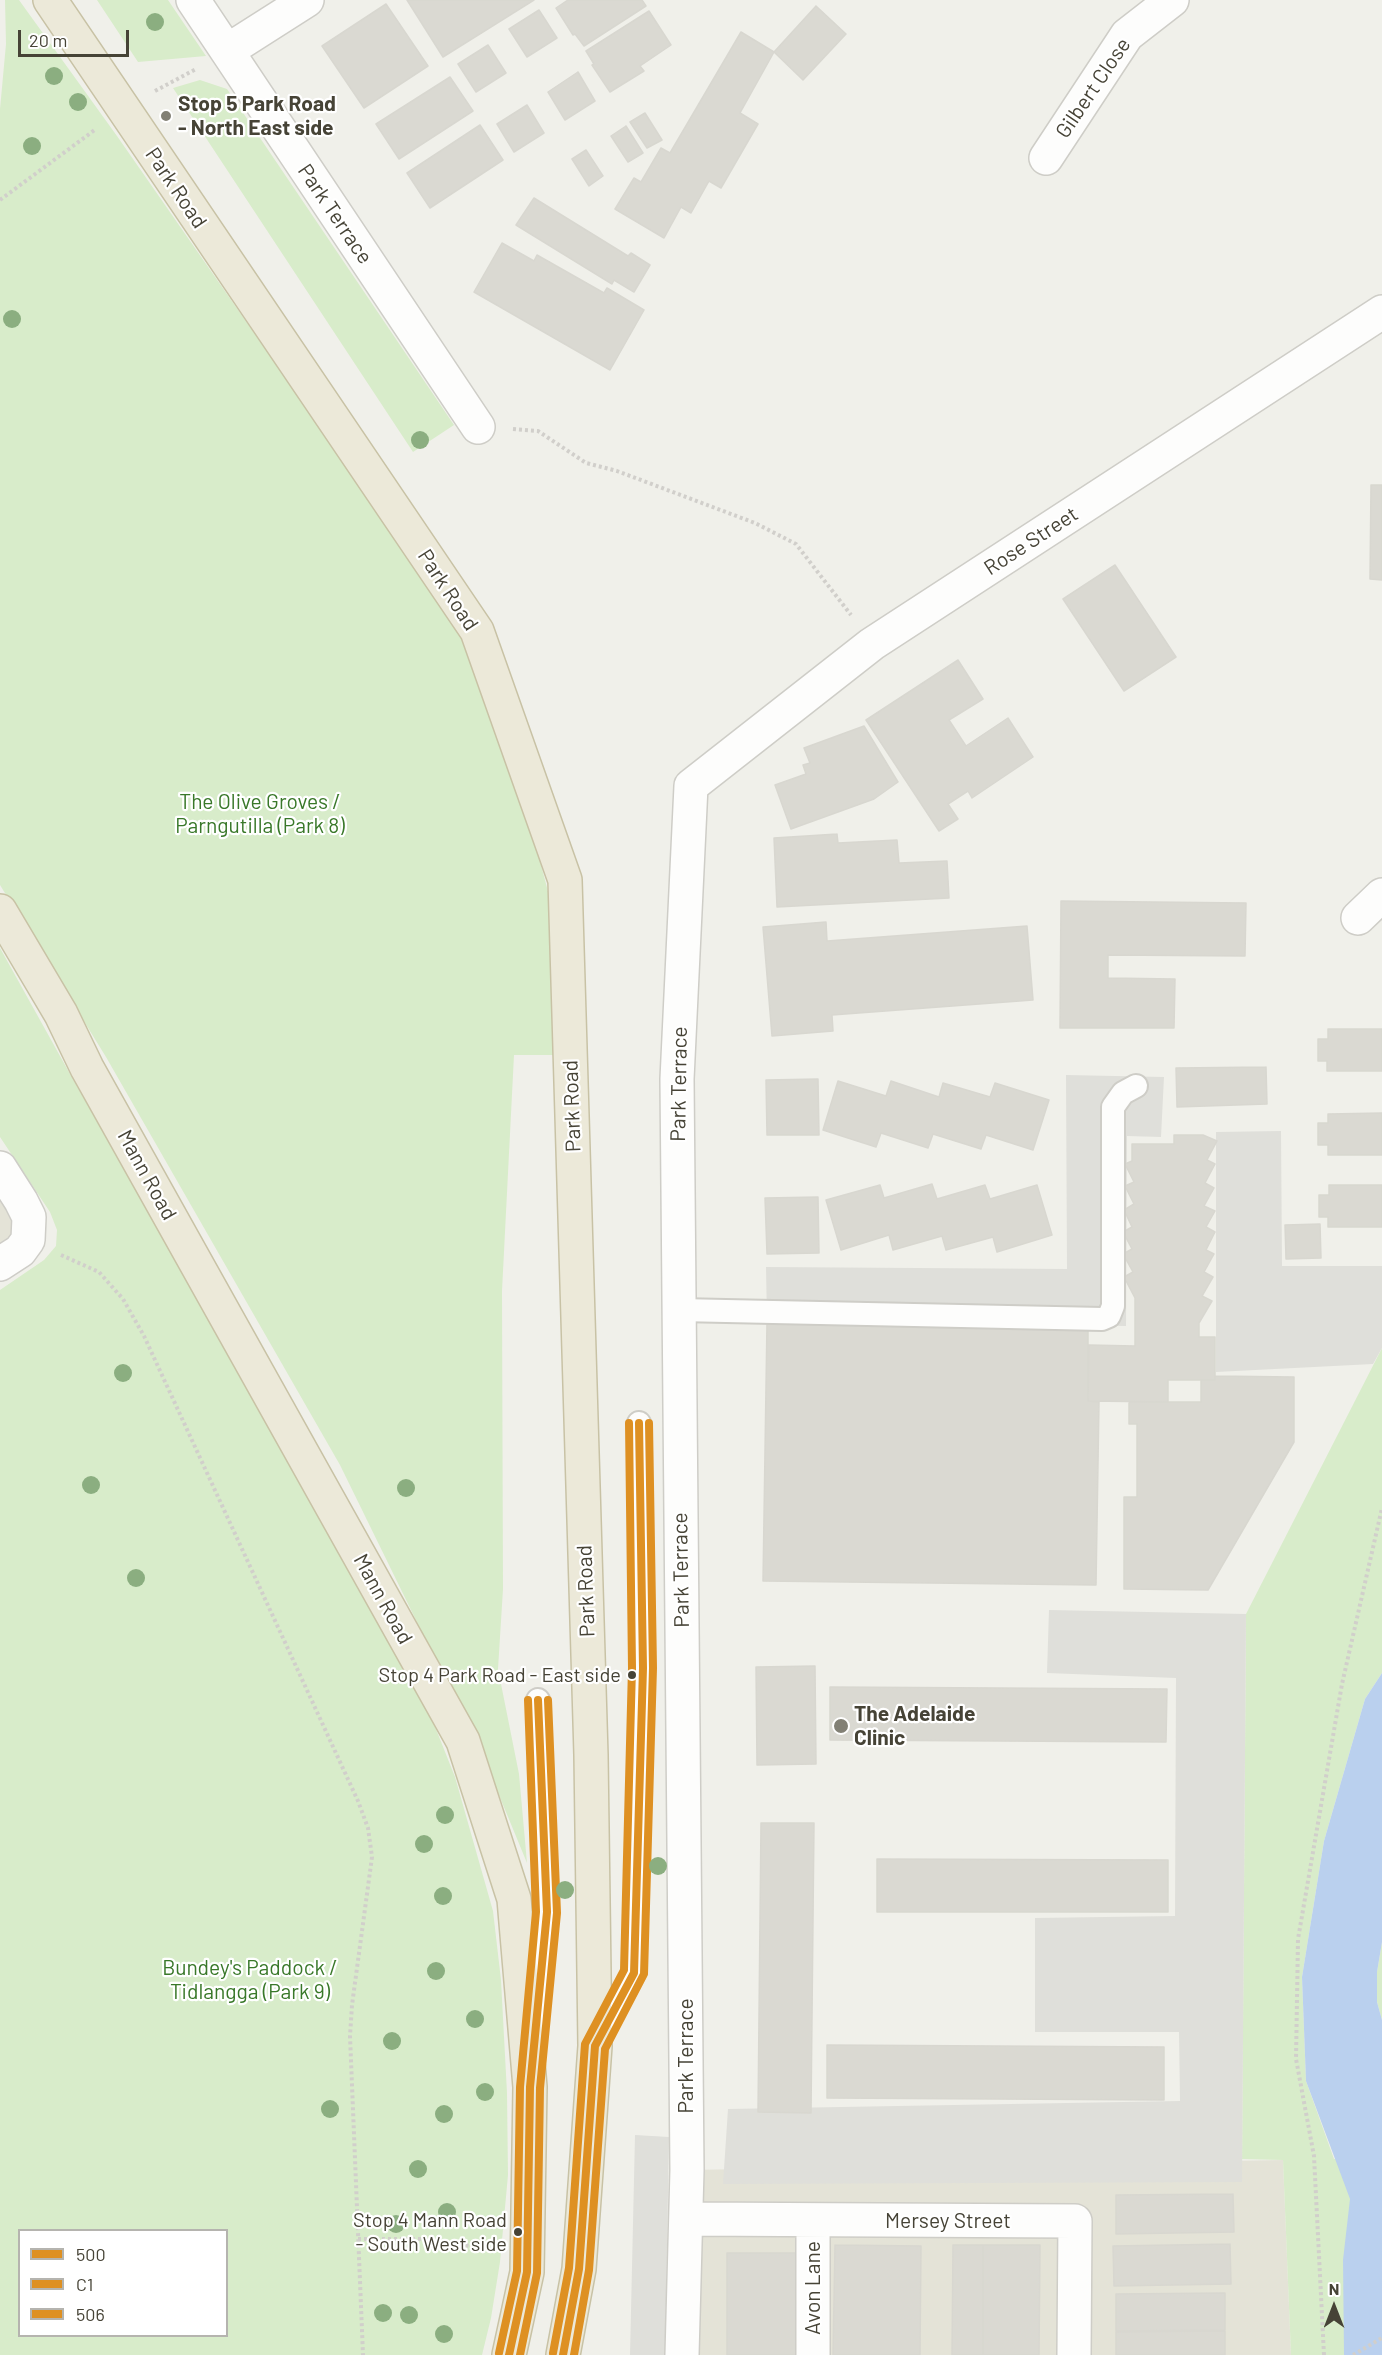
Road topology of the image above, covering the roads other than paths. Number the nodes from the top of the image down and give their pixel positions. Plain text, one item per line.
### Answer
1 (50, 0) edge
2 (193, 0) edge
3 (306, 0) edge
4 (1172, 0) edge
5 (227, 51) junction
6 (1046, 158) dead end
7 (1382, 312) edge
8 (478, 427) road end
9 (691, 786) joint
10 (1382, 895) edge
11 (0, 911) edge
12 (1358, 918) dead end
13 (1136, 1086) dead end
14 (0, 1168) edge
15 (0, 1264) edge
16 (679, 1310) junction
17 (639, 1423) dead end
18 (538, 1700) dead end
19 (595, 2046) junction
20 (530, 2087) junction
21 (687, 2219) junction
22 (813, 2220) junction
23 (509, 2355) edge
24 (563, 2355) edge
25 (682, 2355) edge
26 (813, 2355) edge
27 (1074, 2355) edge

1 - 19 highway, Park Road
2 - 5 street, Park Terrace
3 - 5 street
4 - 6 street, Gilbert Close
5 - 8 street, Park Terrace
7 - 9 street, Rose Street
9 - 16 street, Park Terrace
10 - 12 street
11 - 20 highway, Mann Road
13 - 16 lane
14 - 15 street
16 - 21 street, Park Terrace
17 - 19 lane
18 - 20 lane
19 - 24 highway, Park Road
20 - 23 highway, Mann Road
21 - 22 street, Mersey Street
21 - 25 street, Park Terrace
22 - 26 street, Avon Lane
22 - 27 street, Mersey Street

